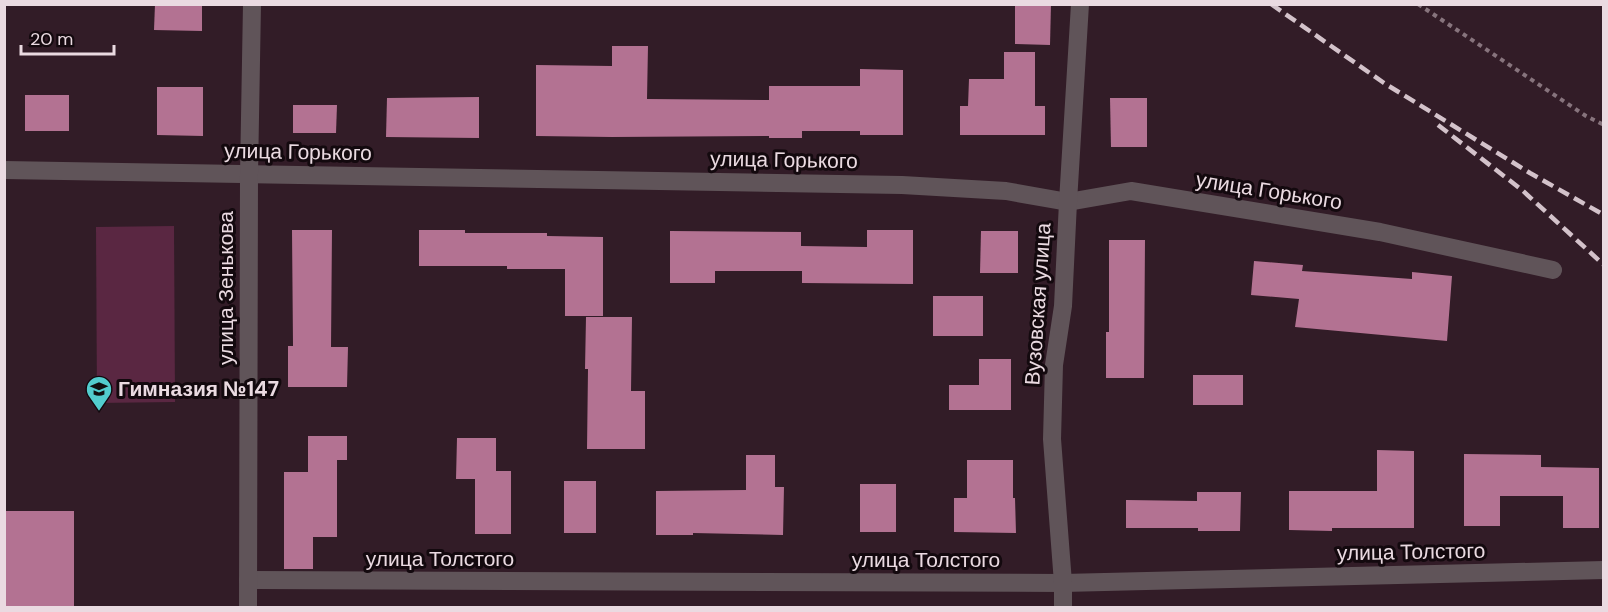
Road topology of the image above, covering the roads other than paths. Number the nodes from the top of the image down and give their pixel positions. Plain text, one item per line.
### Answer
1 (252, 4) edge
2 (1080, 4) edge
3 (4, 171) edge
4 (249, 174) junction
5 (1068, 202) junction
6 (1553, 270) dead end
7 (1604, 570) edge
8 (248, 580) junction
9 (1063, 583) junction
10 (248, 608) edge
11 (1063, 608) edge

1 - 4 street, улица Зенькова
2 - 5 street, Вузовская улица
3 - 4 street, улица Горького
4 - 5 street, улица Горького
4 - 8 street, улица Зенькова
5 - 6 street, улица Горького
5 - 9 street, Вузовская улица
7 - 9 street, улица Толстого
8 - 9 street, улица Толстого
8 - 10 street, улица Зенькова
9 - 11 street, Вузовская улица

